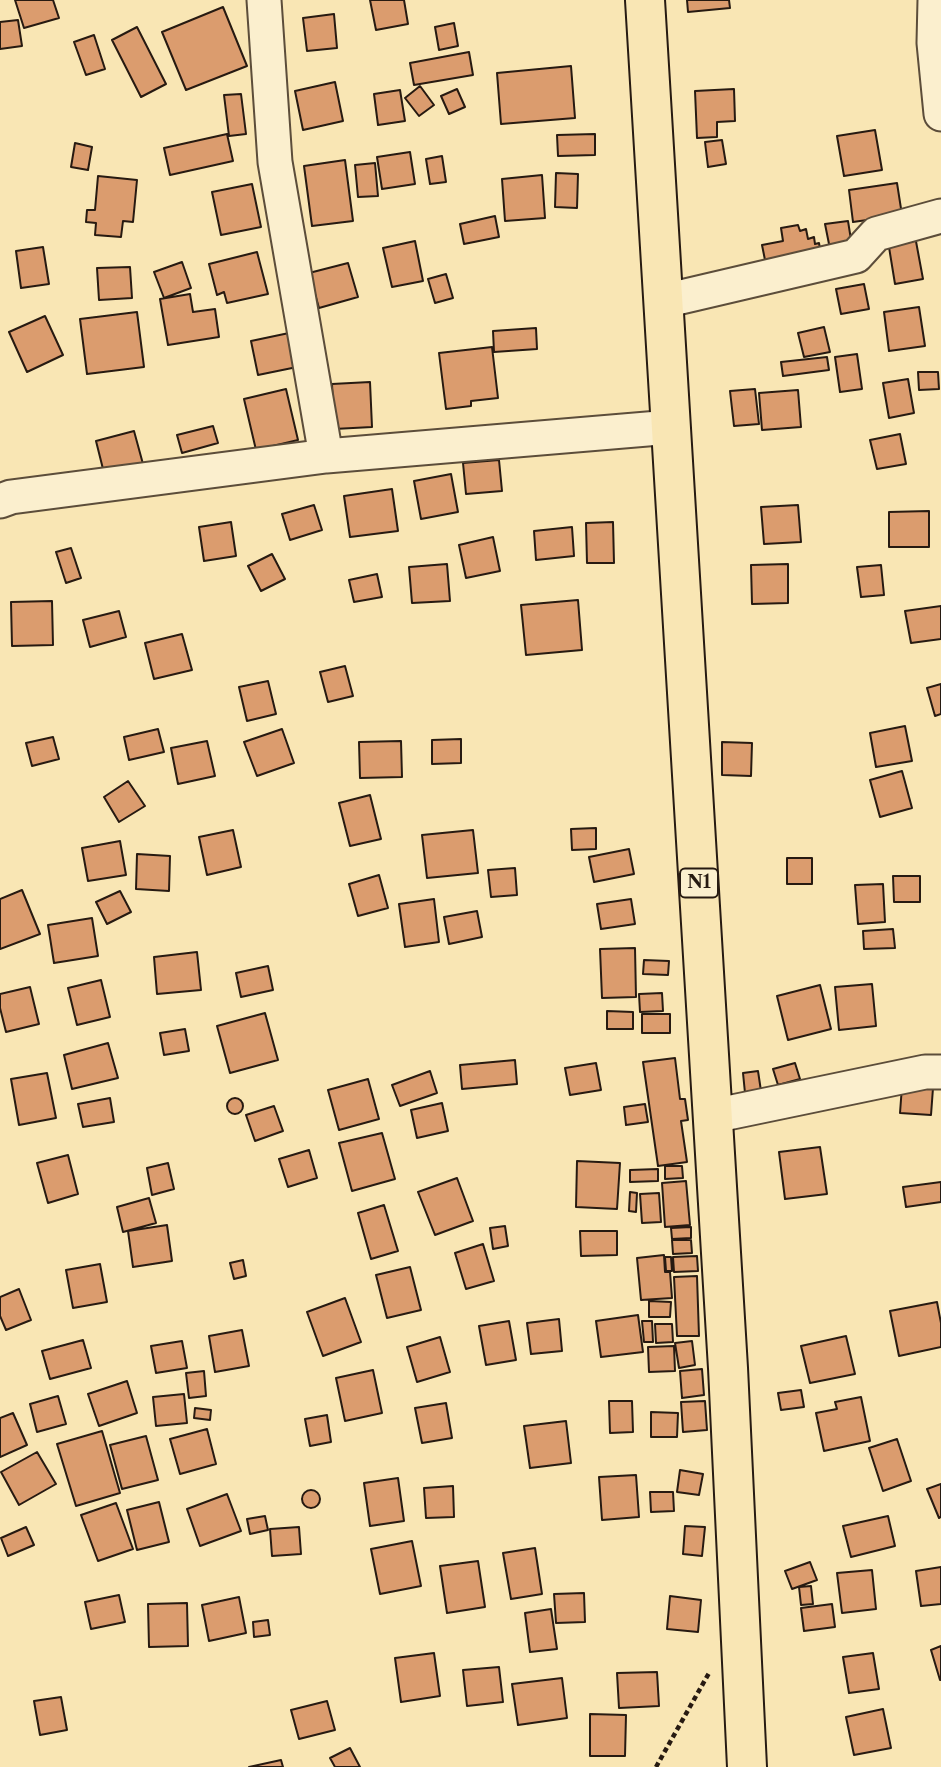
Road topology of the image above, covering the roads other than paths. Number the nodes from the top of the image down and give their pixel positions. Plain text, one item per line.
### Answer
1 (264, 0) edge
2 (645, 0) edge
3 (935, 0) edge
4 (941, 114) edge
5 (941, 216) edge
6 (664, 301) junction
7 (671, 427) junction
8 (326, 456) junction
9 (4, 490) edge
10 (941, 1072) edge
11 (713, 1116) junction
12 (747, 1767) edge

1 - 8 street
2 - 6 highway, N1
3 - 4 street
5 - 6 street
6 - 7 highway, N1
7 - 8 street
7 - 11 highway, N1
8 - 9 street
10 - 11 street
11 - 12 highway, N1

